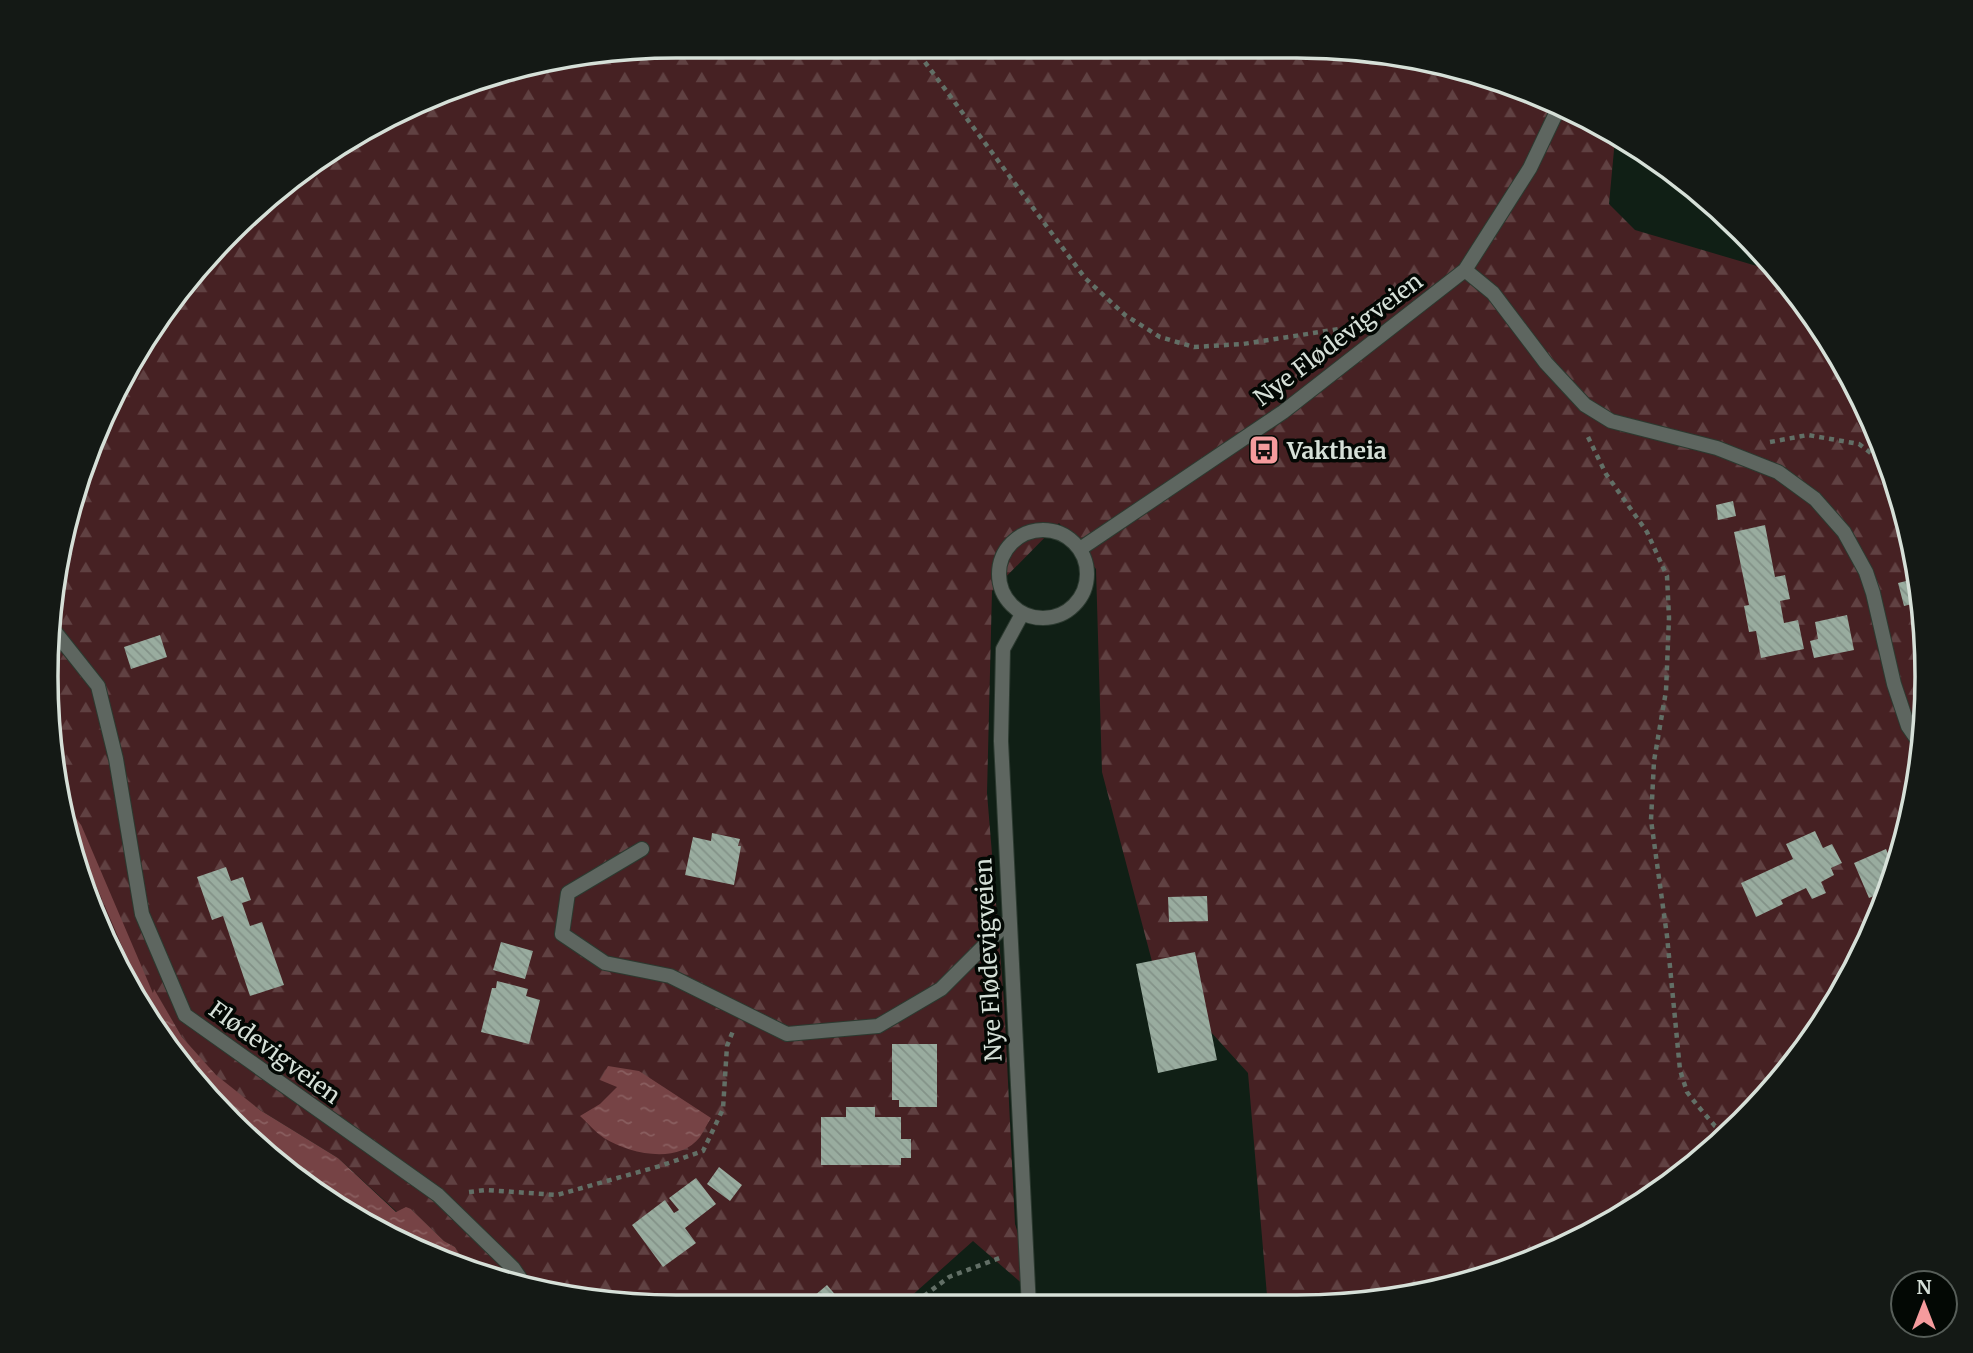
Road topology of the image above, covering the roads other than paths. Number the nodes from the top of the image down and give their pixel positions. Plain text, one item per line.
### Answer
1 (1555, 115) edge
2 (1465, 270) junction
3 (1080, 549) junction
4 (1022, 614) junction
5 (59, 637) edge
6 (1912, 733) edge
7 (642, 849) dead end
8 (1008, 922) junction
9 (517, 1274) edge
10 (1028, 1295) edge

1 - 2 street, Nye Flødevigveien
2 - 3 street, Nye Flødevigveien
2 - 6 street
3 - 4 street
3 - 4 street
4 - 8 street, Nye Flødevigveien
5 - 9 street, Flødevigveien
7 - 8 street
8 - 10 street, Nye Flødevigveien

